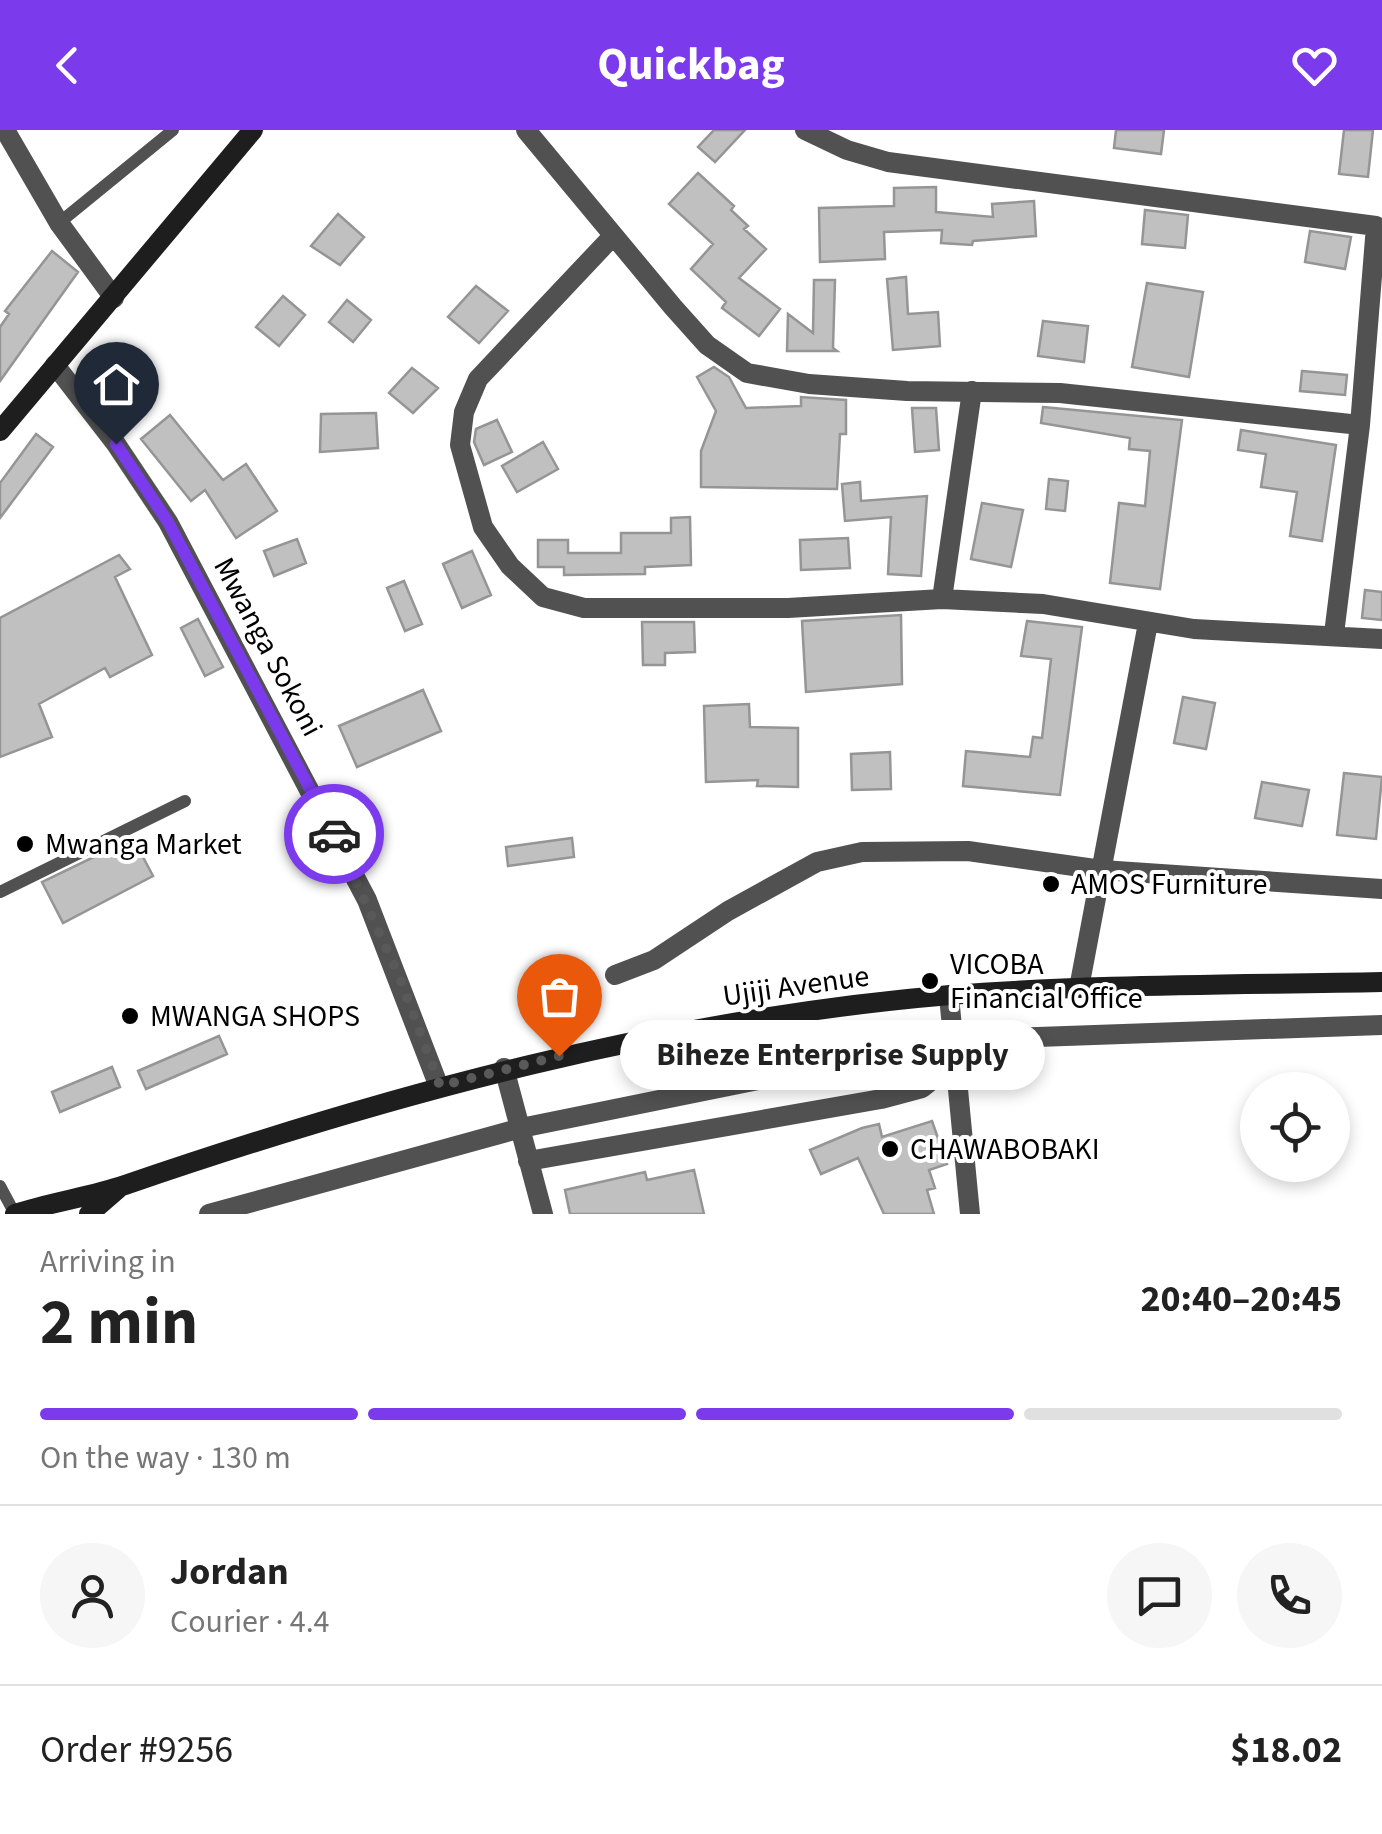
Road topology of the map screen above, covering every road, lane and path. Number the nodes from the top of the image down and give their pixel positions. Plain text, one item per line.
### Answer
1 (5, 130) edge
2 (173, 130) edge
3 (252, 130) edge
4 (526, 130) edge
5 (805, 130) edge
6 (59, 224) junction
7 (612, 238) junction
8 (114, 298) junction
9 (55, 365) junction
10 (972, 391) junction
11 (1360, 425) junction
12 (0, 431) edge
13 (942, 599) junction
14 (1148, 622) junction
15 (1334, 634) junction
16 (1382, 638) edge
17 (185, 801) dead end
18 (1102, 870) junction
19 (1382, 889) edge
20 (0, 892) edge
21 (615, 976) dead end
22 (1382, 982) edge
23 (1080, 988) junction
24 (949, 996) junction
25 (1382, 1025) edge
26 (956, 1050) junction
27 (504, 1068) junction
28 (440, 1086) junction
29 (521, 1128) junction
30 (528, 1161) junction
31 (0, 1186) edge
32 (120, 1187) junction
33 (15, 1214) edge
34 (89, 1214) edge
35 (209, 1214) edge
36 (543, 1214) edge
37 (970, 1214) edge

1 - 6 street
2 - 6 lane
3 - 8 street
4 - 7 street
5 - 11 street
6 - 8 street
7 - 10 street
7 - 13 street
8 - 9 street
9 - 12 street
9 - 28 street, Mwanga Sokoni
10 - 11 street
10 - 13 street
11 - 15 street
13 - 14 street
14 - 15 street
14 - 18 street
15 - 16 street
17 - 20 lane
18 - 19 street
18 - 21 street
18 - 23 street
22 - 23 street, Ujiji Avenue
23 - 24 street, Ujiji Avenue
24 - 26 street
24 - 27 street, Ujiji Avenue
25 - 26 street
26 - 29 street
26 - 30 street
26 - 37 street
27 - 28 street, Ujiji Avenue
27 - 29 street
28 - 32 street, Ujiji Avenue
29 - 30 street
29 - 35 street
30 - 36 street
31 - 33 lane
32 - 33 street, Ujiji Avenue
32 - 34 street, Ujiji Avenue

